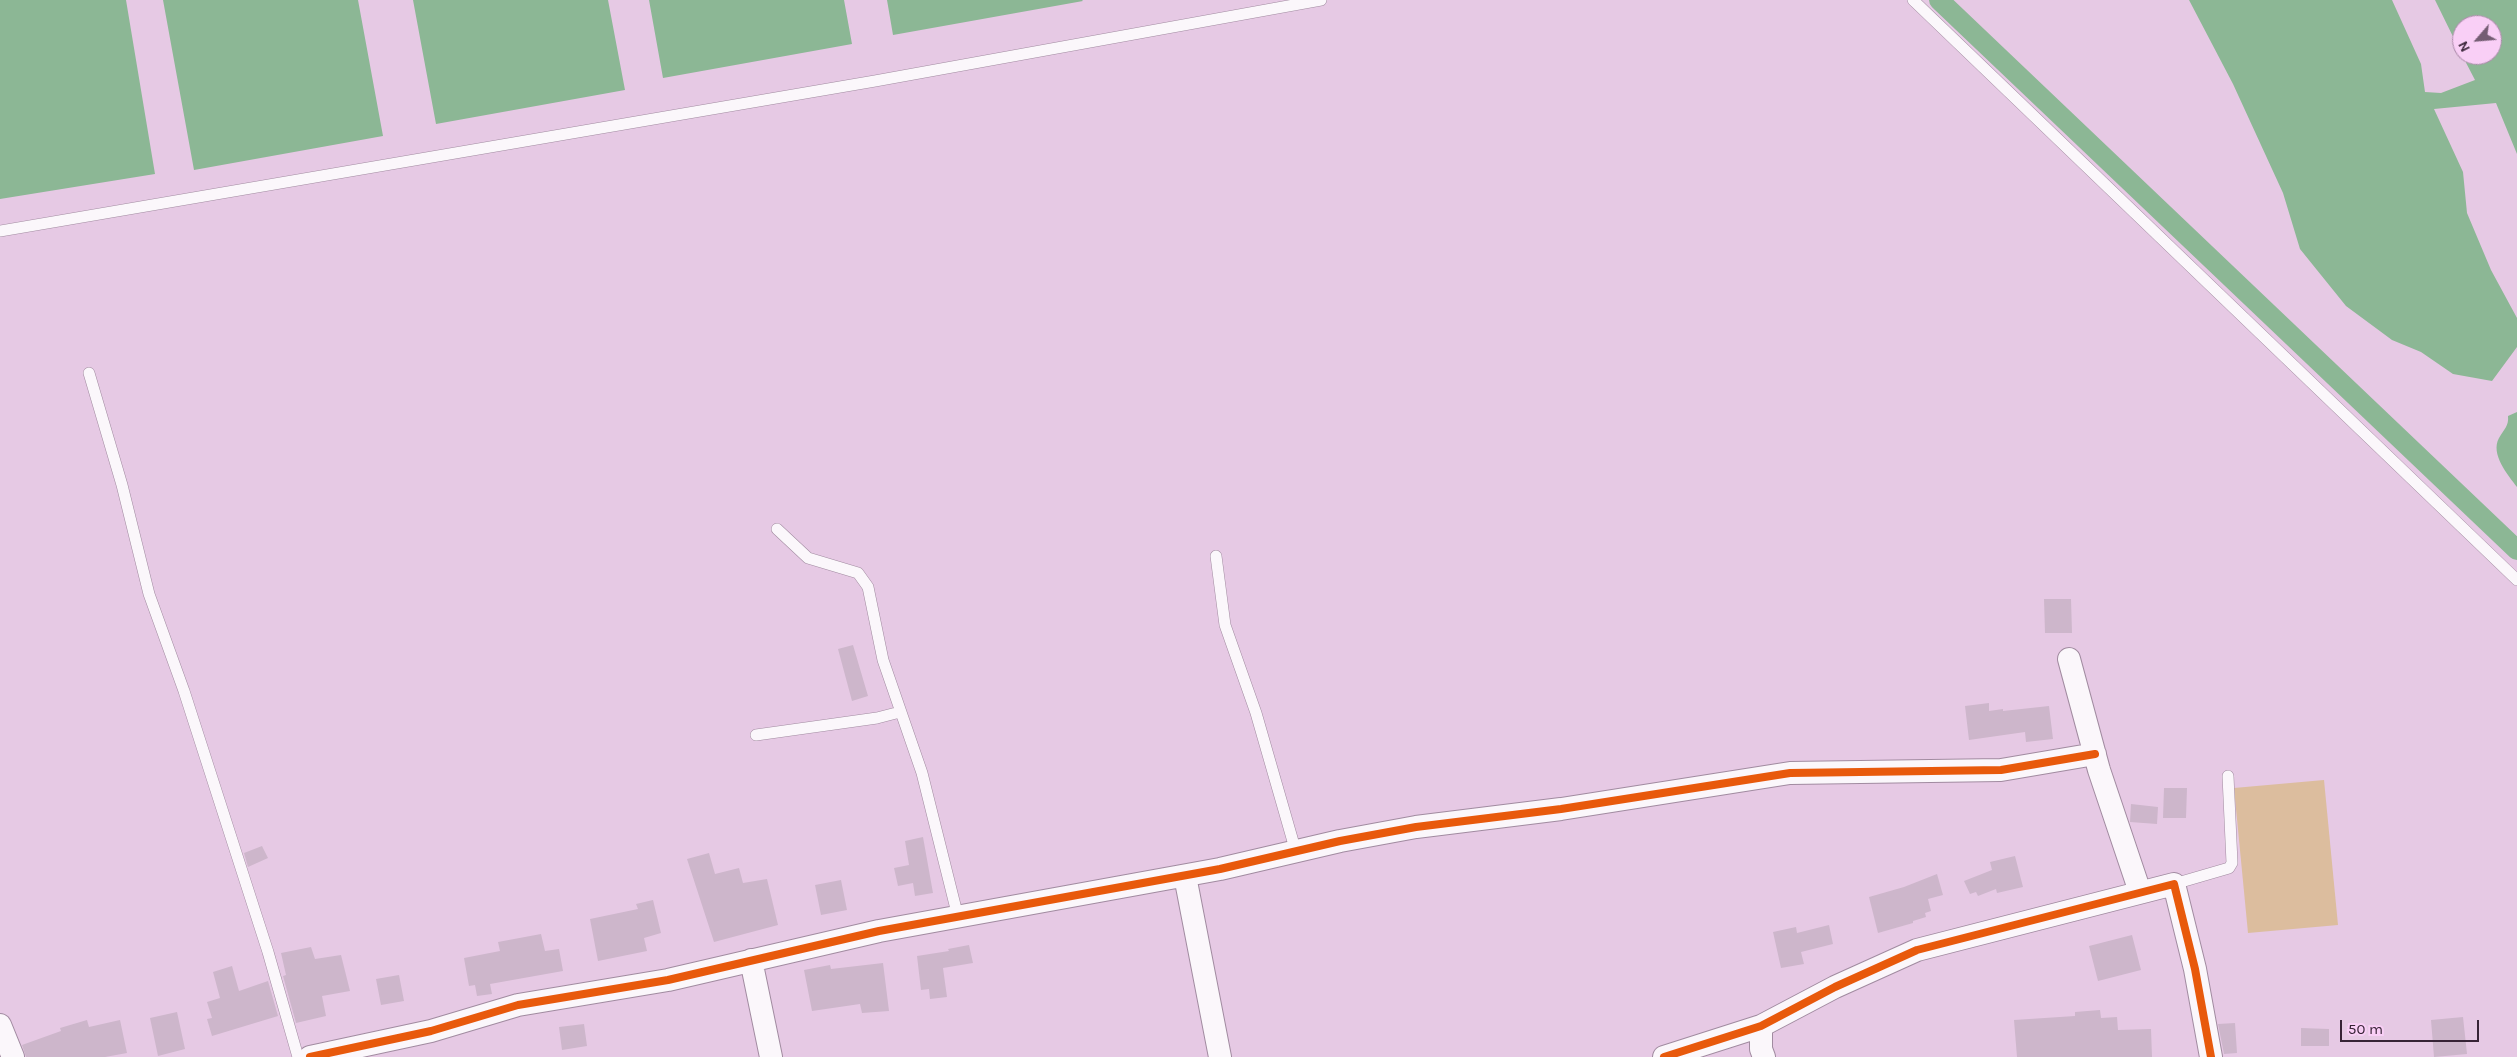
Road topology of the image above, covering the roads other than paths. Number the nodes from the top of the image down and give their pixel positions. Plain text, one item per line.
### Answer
1 (1321, 0) edge
2 (1913, 0) edge
3 (0, 231) edge
4 (89, 372) dead end
5 (777, 529) dead end
6 (1216, 556) dead end
7 (2517, 580) edge
8 (2069, 660) dead end
9 (900, 712) junction
10 (756, 735) dead end
11 (2095, 754) junction
12 (2228, 776) dead end
13 (1296, 852) junction
14 (1185, 876) junction
15 (2174, 884) junction
16 (2140, 892) junction
17 (958, 917) junction
18 (751, 960) junction
19 (0, 1025) edge
20 (1760, 1026) junction
21 (319, 1056) edge
22 (13, 1057) edge
23 (298, 1057) edge
24 (771, 1057) edge
25 (1220, 1057) edge
26 (1664, 1057) edge
27 (1764, 1057) edge
28 (2211, 1057) edge

1 - 3 lane
2 - 7 lane
4 - 23 lane
5 - 9 lane
6 - 13 lane
8 - 11 street
9 - 10 lane
9 - 17 lane
11 - 13 street
11 - 16 street
12 - 15 lane
13 - 14 street
14 - 17 street
14 - 25 street
15 - 16 street
15 - 28 street
16 - 20 street
17 - 18 street
18 - 21 street
18 - 24 street
19 - 22 street
20 - 26 street
20 - 27 street

